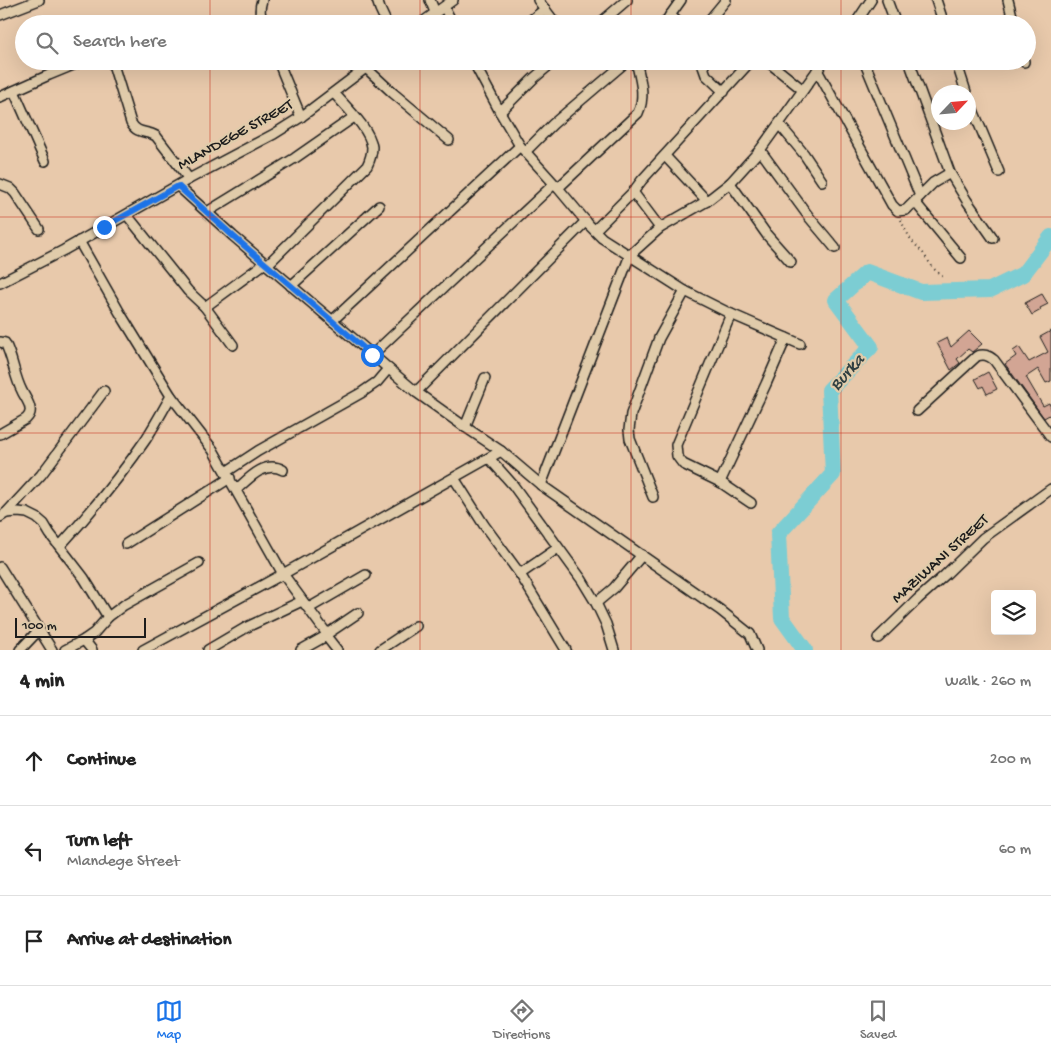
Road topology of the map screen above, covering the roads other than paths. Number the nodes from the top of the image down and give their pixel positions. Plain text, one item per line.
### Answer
1 (39, 0) edge
2 (262, 0) edge
3 (377, 0) edge
4 (430, 0) edge
5 (453, 0) edge
6 (538, 0) edge
7 (628, 0) edge
8 (681, 0) edge
9 (726, 0) edge
10 (872, 0) edge
11 (887, 0) edge
12 (936, 0) edge
13 (1008, 0) edge
14 (444, 6) junction
15 (545, 9) junction
16 (435, 12) junction
17 (0, 15) edge
18 (260, 15) edge
19 (383, 15) edge
20 (431, 15) edge
21 (448, 15) edge
22 (537, 15) edge
23 (549, 15) edge
24 (610, 15) edge
25 (670, 15) edge
26 (714, 15) edge
27 (861, 15) edge
28 (893, 15) edge
29 (941, 15) edge
30 (1012, 15) edge
31 (60, 70) edge
32 (115, 70) edge
33 (282, 70) edge
34 (364, 70) edge
35 (368, 70) edge
36 (478, 70) edge
37 (544, 70) edge
38 (616, 70) edge
39 (638, 70) edge
40 (704, 70) edge
41 (743, 70) edge
42 (778, 70) edge
43 (817, 70) joint
44 (867, 70) edge
45 (912, 70) edge
46 (959, 70) edge
47 (964, 85) edge
48 (803, 90) junction
49 (14, 91) junction
50 (724, 92) junction
51 (1, 94) edge
52 (334, 94) junction
53 (500, 112) junction
54 (301, 117) junction
55 (354, 117) junction
56 (976, 117) edge
57 (779, 124) junction
58 (448, 140) dead end
59 (523, 148) junction
60 (760, 150) junction
61 (665, 156) junction
62 (45, 161) dead end
63 (999, 172) dead end
64 (950, 173) junction
65 (189, 179) junction
66 (822, 181) dead end
67 (730, 183) junction
68 (0, 184) edge
69 (178, 186) junction
70 (556, 186) junction
71 (633, 192) junction
72 (917, 199) junction
73 (707, 201) junction
74 (379, 206) dead end
75 (207, 212) junction
76 (127, 215) junction
77 (586, 221) junction
78 (660, 228) junction
79 (39, 229) dead end
80 (595, 230) junction
81 (993, 238) dead end
82 (79, 241) junction
83 (835, 248) dead end
84 (630, 255) junction
85 (961, 258) dead end
86 (791, 262) dead end
87 (266, 264) junction
88 (0, 283) edge
89 (291, 286) junction
90 (685, 292) junction
91 (206, 307) junction
92 (731, 314) junction
93 (332, 321) junction
94 (786, 338) junction
95 (0, 342) edge
96 (800, 344) dead end
97 (233, 345) dead end
98 (372, 355) junction
99 (388, 369) junction
100 (485, 378) dead end
101 (104, 390) dead end
102 (416, 392) junction
103 (171, 396) junction
104 (917, 411) dead end
105 (465, 427) junction
106 (0, 434) edge
107 (1051, 438) edge
108 (501, 452) junction
109 (489, 458) junction
110 (284, 470) dead end
111 (228, 475) junction
112 (454, 478) junction
113 (720, 482) junction
114 (541, 485) junction
115 (1051, 489) edge
116 (236, 490) junction
117 (653, 497) dead end
118 (751, 503) dead end
119 (3, 515) edge
120 (126, 544) dead end
121 (60, 546) junction
122 (558, 548) junction
123 (642, 555) junction
124 (199, 563) dead end
125 (1, 571) edge
126 (283, 574) junction
127 (520, 574) junction
128 (366, 575) dead end
129 (596, 603) junction
130 (305, 605) junction
131 (358, 613) dead end
132 (108, 617) junction
133 (416, 626) dead end
134 (39, 630) junction
135 (326, 635) junction
136 (878, 638) dead end
137 (84, 640) junction
138 (20, 650) edge
139 (52, 650) edge
140 (65, 650) edge
141 (92, 650) edge
142 (143, 650) edge
143 (208, 650) edge
144 (301, 650) edge
145 (337, 650) edge
146 (380, 650) edge
147 (566, 650) edge
148 (614, 650) edge
149 (757, 650) edge

1 - 17 street
2 - 18 street
3 - 19 street
4 - 16 street
5 - 14 street
6 - 15 street
7 - 24 street
8 - 25 street
9 - 26 street
10 - 27 street
11 - 28 street
12 - 29 street
13 - 30 street
14 - 16 street
14 - 21 street
15 - 22 street
15 - 23 street
16 - 20 street
31 - 49 street
32 - 65 street
33 - 54 street
34 - 52 street, MLANDEGE STREET
35 - 58 street
36 - 53 street
37 - 53 street
38 - 59 street
39 - 70 street
40 - 50 street
41 - 50 street
42 - 48 street
43 - 48 street
43 - 72 street
44 - 72 street
45 - 64 street
46 - 47 street
48 - 57 street
49 - 51 street
49 - 62 street
50 - 61 street
52 - 54 street, MLANDEGE STREET
52 - 55 street
53 - 59 street
54 - 65 street, MLANDEGE STREET
55 - 75 street
55 - 87 street
56 - 63 street
57 - 60 street
57 - 66 street
59 - 70 street
59 - 93 street
60 - 67 street
60 - 83 street
61 - 71 street
61 - 73 street
64 - 72 street
64 - 81 street
65 - 69 street, MLANDEGE STREET
67 - 73 street
67 - 86 street
68 - 79 street
69 - 75 street
69 - 76 street, MLANDEGE STREET
70 - 77 street
70 - 98 street
71 - 78 street
71 - 80 street
72 - 85 street
73 - 78 street
74 - 89 street
75 - 87 street
76 - 82 street, MLANDEGE STREET
76 - 91 street
77 - 80 street
77 - 102 street
78 - 84 street
80 - 84 street
82 - 88 street, MLANDEGE STREET
82 - 103 street
84 - 90 street
84 - 114 street
87 - 89 street
87 - 91 street
89 - 93 street
90 - 92 street
90 - 117 street
91 - 97 street
92 - 94 street
92 - 113 street
93 - 98 street
94 - 96 street
94 - 113 street
95 - 106 street
98 - 99 street
99 - 102 street
99 - 111 street
100 - 105 street
101 - 119 street
102 - 105 street
103 - 111 street
103 - 121 street
104 - 107 street
105 - 108 street
108 - 109 street
108 - 114 street
109 - 112 street
109 - 122 street
110 - 116 street
111 - 116 street
111 - 120 street
112 - 126 street
112 - 127 street
113 - 118 street
114 - 123 street
115 - 136 street, MAZIWANI STREET
116 - 126 street
119 - 121 street
121 - 132 street
122 - 127 street
122 - 129 street
123 - 129 street
123 - 149 street
124 - 132 street
125 - 134 street
126 - 130 street
126 - 142 street
127 - 147 street
128 - 130 street
129 - 148 street
130 - 135 street
130 - 143 street
131 - 135 street
132 - 137 street
133 - 146 street
134 - 138 street
134 - 139 street
135 - 144 street
135 - 145 street
137 - 140 street
137 - 141 street

